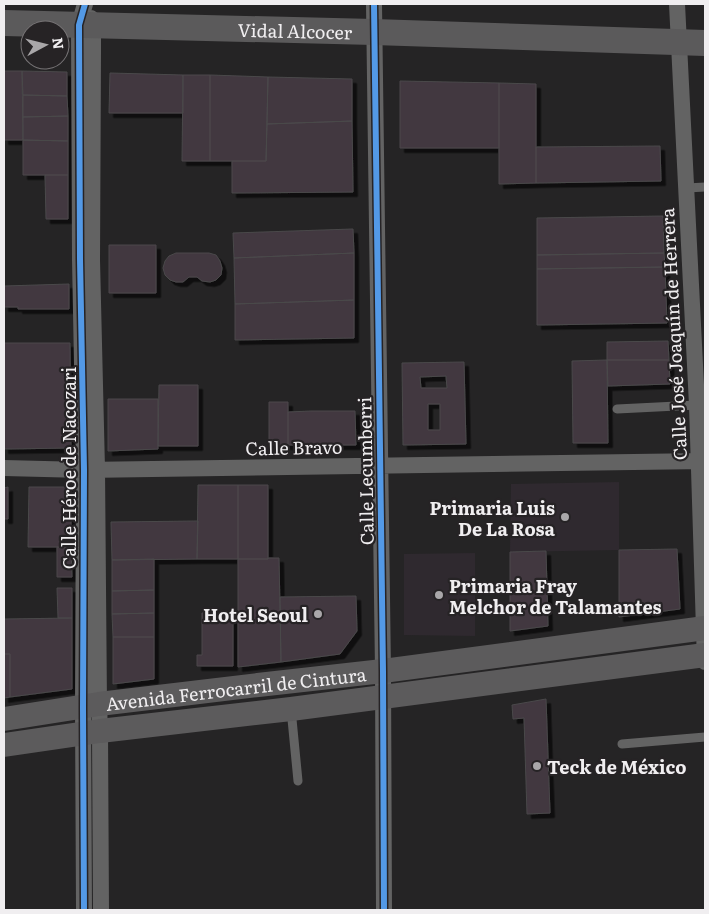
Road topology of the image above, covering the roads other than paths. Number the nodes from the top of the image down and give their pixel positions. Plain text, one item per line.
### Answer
1 (374, 4) edge
2 (676, 4) edge
3 (86, 14) edge
4 (4, 23) edge
5 (374, 32) junction
6 (678, 42) junction
7 (705, 43) edge
8 (705, 187) edge
9 (686, 188) junction
10 (697, 405) junction
11 (617, 409) dead end
12 (702, 461) edge
13 (380, 466) junction
14 (4, 468) edge
15 (90, 469) junction
16 (704, 628) edge
17 (705, 655) edge
18 (705, 662) edge
19 (383, 671) junction
20 (383, 697) junction
21 (91, 706) junction
22 (291, 709) junction
23 (4, 719) edge
24 (92, 733) junction
25 (705, 737) edge
26 (622, 744) dead end
27 (4, 745) edge
28 (298, 781) dead end
29 (84, 910) edge
30 (100, 910) edge
31 (384, 910) edge

1 - 5 street, Calle Lecumberri
2 - 6 street, Calle José Joaquín de Herrera
3 - 4 main road, Vidal Alcocer
3 - 5 main road, Vidal Alcocer
3 - 15 street, Calle Héroe de Nacozari
5 - 6 main road, Vidal Alcocer
5 - 13 street, Calle Lecumberri
6 - 7 main road, Vidal Alcocer
6 - 9 street, Calle José Joaquín de Herrera
8 - 9 lane
9 - 10 street, Calle José Joaquín de Herrera
10 - 11 lane
10 - 12 street, Calle José Joaquín de Herrera
12 - 13 street, Calle Bravo
12 - 16 street, Calle José Joaquín de Herrera
13 - 15 street, Calle Bravo
13 - 19 street, Calle Lecumberri
14 - 15 street, Calle Bravo
15 - 21 street, Calle Héroe de Nacozari
16 - 17 street, Calle José Joaquín de Herrera
16 - 19 street, Avenida Ferrocarril de Cintura
17 - 18 street, Calle José Joaquín de Herrera
17 - 20 street, Avenida Ferrocarril de Cintura
19 - 20 street, Calle Lecumberri
19 - 21 street, Avenida Ferrocarril de Cintura
20 - 22 street, Avenida Ferrocarril de Cintura
20 - 31 street, Calle Lecumberri
21 - 23 street, Avenida Ferrocarril de Cintura
21 - 24 street, Calle Héroe de Nacozari
22 - 24 street, Avenida Ferrocarril de Cintura
22 - 28 lane
24 - 27 street, Avenida Ferrocarril de Cintura
24 - 29 street, Calle Héroe de Nacozari
24 - 30 street, Calle Héroe de Nacozari
25 - 26 lane

